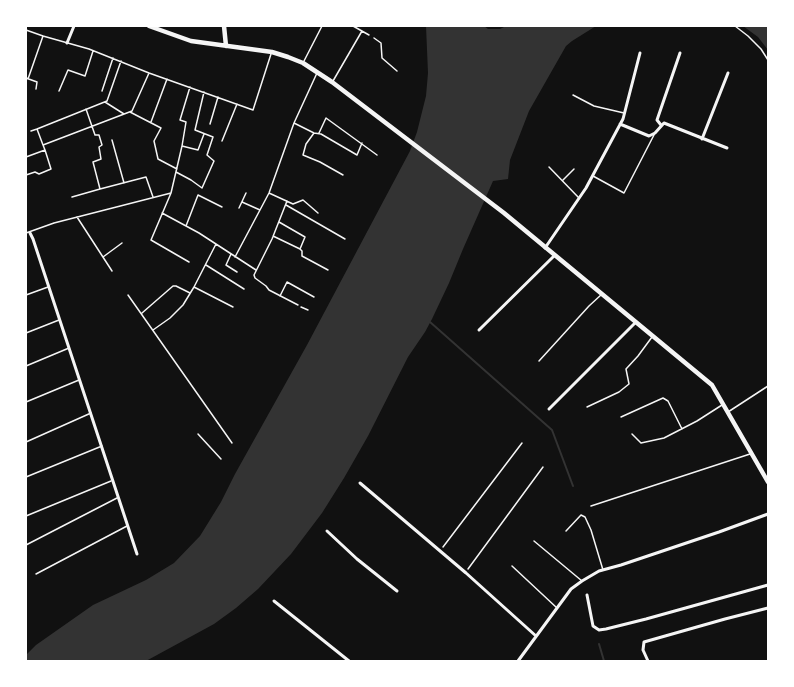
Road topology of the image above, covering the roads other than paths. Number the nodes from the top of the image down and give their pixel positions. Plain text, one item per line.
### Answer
1 (74, 26) edge
2 (149, 26) edge
3 (224, 26) edge
4 (322, 26) edge
5 (353, 26) edge
6 (735, 26) edge
7 (26, 30) edge
8 (362, 31) junction
9 (369, 35) dead end
10 (43, 36) junction
11 (374, 38) dead end
12 (67, 43) junction
13 (226, 46) junction
14 (93, 51) junction
15 (272, 52) junction
16 (640, 53) dead end
17 (680, 53) dead end
18 (113, 58) junction
19 (768, 60) edge
20 (121, 61) junction
21 (303, 63) junction
22 (397, 71) dead end
23 (318, 72) junction
24 (149, 73) junction
25 (728, 73) dead end
26 (27, 78) edge
27 (167, 79) junction
28 (332, 82) junction
29 (190, 87) junction
30 (36, 88) dead end
31 (59, 90) dead end
32 (102, 90) dead end
33 (204, 92) junction
34 (573, 95) dead end
35 (218, 97) junction
36 (105, 102) junction
37 (237, 104) junction
38 (86, 109) junction
39 (130, 112) junction
40 (624, 113) junction
41 (124, 114) junction
42 (150, 123) junction
43 (294, 123) junction
44 (210, 124) dead end
45 (620, 124) junction
46 (661, 125) junction
47 (92, 126) junction
48 (37, 129) junction
49 (31, 131) dead end
50 (314, 132) junction
51 (655, 133) junction
52 (204, 134) junction
53 (319, 134) junction
54 (702, 139) junction
55 (112, 140) dead end
56 (222, 141) dead end
57 (362, 143) junction
58 (43, 144) junction
59 (182, 146) junction
60 (727, 148) dead end
61 (45, 150) junction
62 (377, 155) dead end
63 (26, 157) edge
64 (549, 166) dead end
65 (574, 169) dead end
66 (176, 171) junction
67 (26, 175) edge
68 (343, 175) dead end
69 (593, 176) junction
70 (562, 181) junction
71 (124, 183) junction
72 (100, 189) junction
73 (171, 193) junction
74 (246, 193) dead end
75 (269, 193) junction
76 (72, 197) dead end
77 (153, 197) junction
78 (580, 198) junction
79 (287, 201) junction
80 (242, 202) junction
81 (286, 205) junction
82 (222, 207) dead end
83 (239, 208) dead end
84 (260, 210) junction
85 (162, 213) junction
86 (318, 213) dead end
87 (77, 217) junction
88 (279, 222) junction
89 (186, 226) junction
90 (28, 233) edge
91 (273, 236) junction
92 (345, 239) dead end
93 (122, 243) dead end
94 (216, 244) junction
95 (545, 248) junction
96 (300, 249) junction
97 (231, 254) junction
98 (554, 256) junction
99 (103, 257) junction
100 (235, 257) junction
101 (189, 262) dead end
102 (206, 265) junction
103 (256, 270) junction
104 (328, 270) dead end
105 (112, 271) dead end
106 (237, 272) dead end
107 (48, 287) junction
108 (194, 287) junction
109 (244, 289) dead end
110 (190, 294) junction
111 (602, 294) junction
112 (26, 295) edge
113 (128, 295) dead end
114 (280, 296) junction
115 (314, 297) dead end
116 (298, 305) road end
117 (233, 307) dead end
118 (141, 314) junction
119 (59, 320) junction
120 (636, 322) junction
121 (153, 330) junction
122 (479, 330) dead end
123 (26, 333) edge
124 (653, 336) junction
125 (69, 348) junction
126 (539, 360) dead end
127 (26, 366) edge
128 (79, 380) junction
129 (768, 386) edge
130 (26, 402) edge
131 (723, 404) junction
132 (587, 407) dead end
133 (549, 409) dead end
134 (728, 412) junction
135 (91, 413) junction
136 (621, 417) dead end
137 (682, 429) junction
138 (198, 434) dead end
139 (632, 434) dead end
140 (26, 442) edge
141 (232, 443) dead end
142 (102, 446) junction
143 (752, 454) junction
144 (221, 459) dead end
145 (26, 476) edge
146 (113, 480) junction
147 (768, 482) edge
148 (360, 483) dead end
149 (119, 497) junction
150 (591, 506) dead end
151 (768, 514) edge
152 (26, 516) edge
153 (128, 525) junction
154 (327, 531) dead end
155 (566, 531) dead end
156 (534, 541) dead end
157 (26, 545) edge
158 (137, 554) dead end
159 (512, 566) dead end
160 (603, 570) junction
161 (36, 574) dead end
162 (582, 581) junction
163 (768, 585) edge
164 (397, 591) dead end
165 (587, 595) dead end
166 (274, 601) dead end
167 (557, 608) junction
168 (768, 608) edge
169 (536, 636) junction
170 (349, 660) edge
171 (518, 661) edge
172 (648, 661) edge

1 - 12 street
2 - 13 main road
3 - 13 main road
4 - 21 lane
5 - 8 lane
6 - 19 lane
7 - 10 lane
8 - 9 lane
8 - 28 lane
10 - 12 lane
10 - 26 lane
11 - 22 lane
12 - 14 lane
13 - 15 main road
14 - 18 lane
14 - 31 lane
15 - 21 main road
15 - 37 lane
16 - 40 street
17 - 46 street
18 - 20 lane
18 - 32 lane
20 - 24 lane
20 - 36 lane
21 - 23 main road
23 - 28 main road
23 - 43 lane
24 - 27 lane
24 - 39 lane
25 - 54 street
26 - 30 lane
27 - 29 lane
27 - 42 lane
28 - 95 main road
29 - 33 lane
29 - 59 lane
33 - 35 lane
33 - 52 lane
34 - 40 lane
35 - 37 lane
35 - 44 lane
36 - 38 lane
36 - 41 lane
37 - 56 lane
38 - 47 lane
38 - 48 lane
39 - 41 lane
39 - 42 lane
40 - 45 street
41 - 47 lane
42 - 66 lane
43 - 50 lane
43 - 75 lane
45 - 51 street
45 - 69 street
46 - 51 street
46 - 54 street
47 - 58 lane
47 - 72 lane
48 - 49 lane
48 - 58 lane
50 - 53 lane
50 - 68 lane
51 - 69 lane
52 - 59 lane
52 - 66 lane
53 - 57 lane
53 - 57 lane
54 - 60 street
55 - 71 lane
57 - 62 lane
58 - 61 lane
59 - 66 lane
61 - 63 lane
61 - 67 lane
64 - 70 lane
65 - 70 lane
66 - 73 lane
69 - 78 street
70 - 78 lane
71 - 72 lane
71 - 77 lane
72 - 76 lane
73 - 77 lane
73 - 85 lane
74 - 80 lane
75 - 79 lane
75 - 84 lane
77 - 87 lane
78 - 95 street
79 - 81 lane
79 - 86 lane
80 - 83 lane
80 - 84 lane
81 - 88 lane
81 - 92 lane
82 - 89 lane
84 - 100 lane
85 - 89 lane
85 - 101 lane
87 - 90 lane
87 - 99 lane
88 - 91 lane
88 - 96 lane
89 - 94 lane
90 - 107 street
91 - 96 lane
91 - 103 lane
93 - 99 lane
94 - 97 lane
94 - 102 lane
95 - 98 main road
96 - 104 lane
97 - 100 lane
97 - 106 lane
98 - 111 main road
98 - 122 street
99 - 105 lane
100 - 103 lane
102 - 108 lane
102 - 109 lane
103 - 114 lane
107 - 112 lane
107 - 119 street
108 - 110 lane
108 - 117 lane
110 - 118 lane
110 - 121 lane
111 - 120 main road
111 - 126 lane
113 - 118 lane
114 - 115 lane
114 - 116 lane
118 - 121 lane
119 - 123 lane
119 - 125 street
120 - 124 main road
120 - 133 street
121 - 141 lane
124 - 131 main road
124 - 132 lane
125 - 127 lane
125 - 128 street
128 - 130 lane
128 - 135 street
129 - 134 lane
131 - 134 main road
131 - 137 lane
134 - 143 main road
135 - 140 lane
135 - 142 street
136 - 137 lane
137 - 139 lane
138 - 144 lane
142 - 145 lane
142 - 146 street
143 - 147 main road
143 - 150 lane
146 - 149 street
146 - 152 lane
148 - 169 street
149 - 153 street
149 - 157 lane
151 - 160 street
153 - 158 street
153 - 161 lane
154 - 164 street
155 - 160 lane
156 - 162 lane
159 - 167 lane
160 - 162 street
162 - 167 street
163 - 165 street
166 - 170 street
167 - 169 street
168 - 172 street
169 - 171 street

